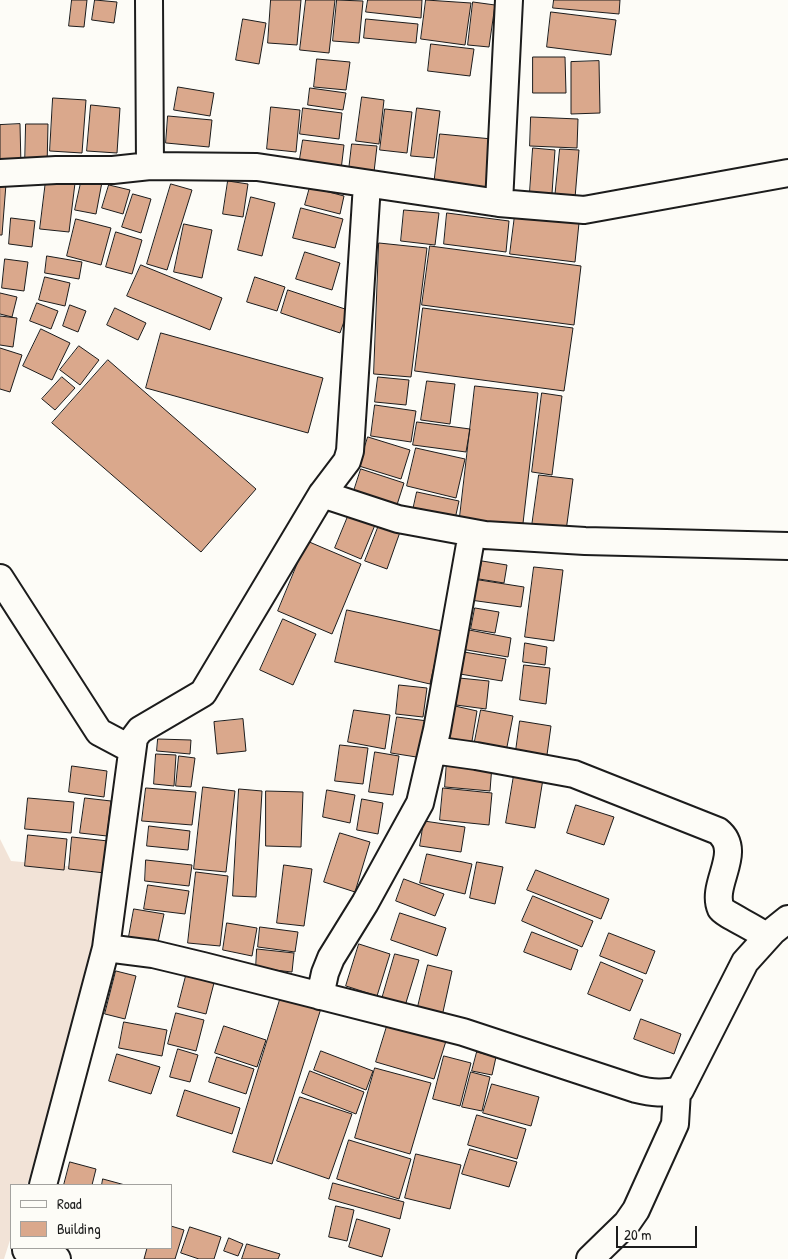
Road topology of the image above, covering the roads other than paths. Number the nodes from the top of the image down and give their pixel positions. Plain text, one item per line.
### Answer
1 (148, 0) edge
2 (509, 0) edge
3 (150, 166) junction
4 (0, 173) edge
5 (788, 173) edge
6 (367, 184) junction
7 (499, 204) junction
8 (322, 494) junction
9 (472, 533) junction
10 (788, 546) edge
11 (0, 578) edge
12 (131, 749) junction
13 (434, 750) junction
14 (788, 919) edge
15 (767, 937) junction
16 (106, 948) junction
17 (320, 996) junction
18 (677, 1091) junction
19 (43, 1184) edge
20 (25, 1252) edge
21 (57, 1259) edge
22 (590, 1259) edge

1 - 3 street
2 - 7 street
3 - 4 street
3 - 6 street
5 - 7 street
6 - 7 street
6 - 8 street
8 - 9 street
8 - 12 street
9 - 10 street
9 - 13 street
11 - 12 street
12 - 16 street
13 - 15 street
13 - 17 street
14 - 15 street
15 - 18 street
16 - 17 street
16 - 19 street
17 - 18 street
18 - 22 street
20 - 21 street

